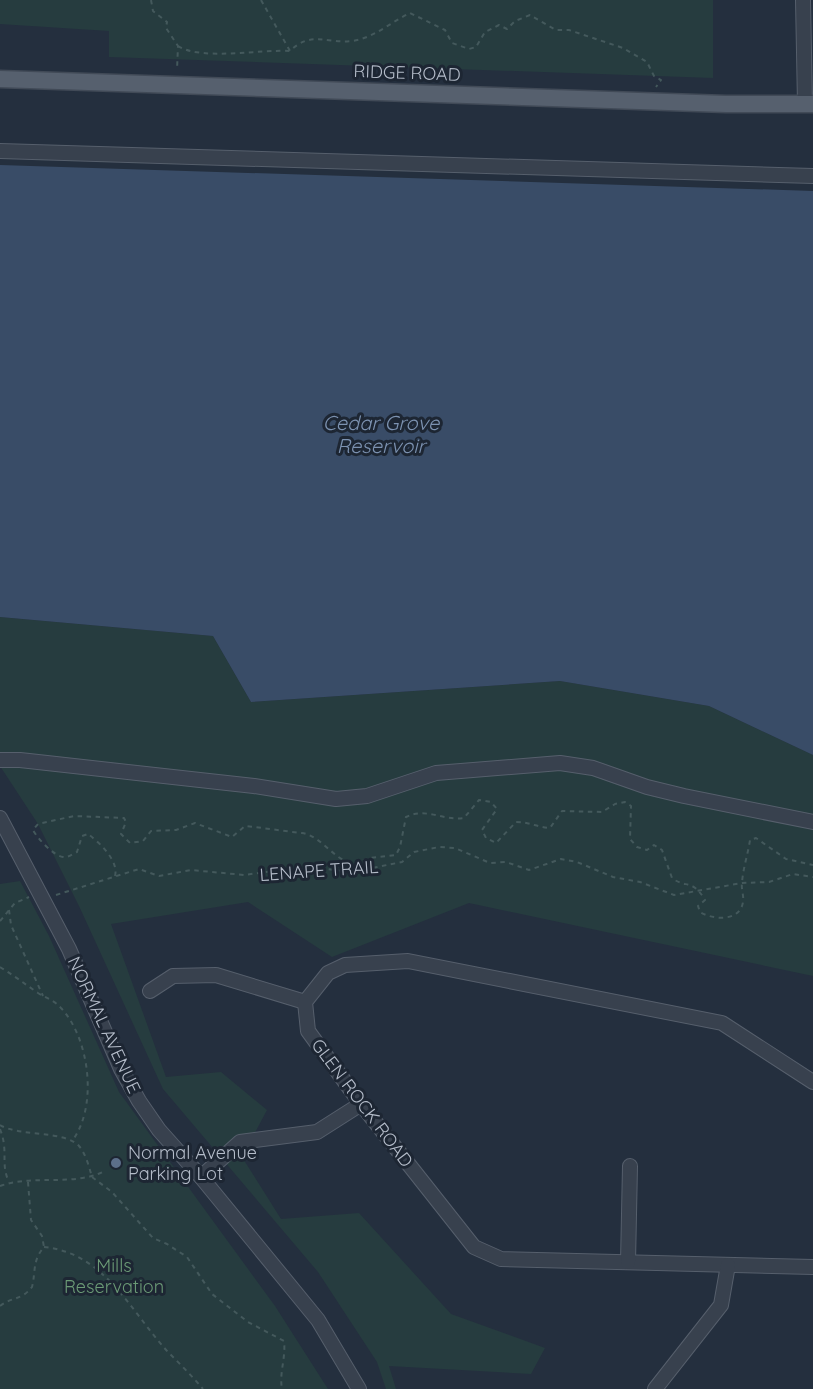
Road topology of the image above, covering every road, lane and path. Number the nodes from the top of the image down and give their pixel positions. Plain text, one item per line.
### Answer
1 (151, 0) edge
2 (261, 0) edge
3 (803, 0) edge
4 (178, 46) junction
5 (290, 51) junction
6 (0, 79) edge
7 (177, 84) junction
8 (643, 100) junction
9 (809, 104) edge
10 (0, 151) edge
11 (813, 176) edge
12 (0, 760) edge
13 (0, 818) edge
14 (813, 822) edge
15 (813, 865) edge
16 (115, 876) junction
17 (813, 877) edge
18 (742, 883) junction
19 (699, 890) junction
20 (41, 896) junction
21 (9, 910) junction
22 (0, 921) edge
23 (0, 967) edge
24 (150, 991) dead end
25 (43, 996) junction
26 (305, 1002) junction
27 (813, 1082) edge
28 (361, 1104) junction
29 (0, 1127) edge
30 (72, 1141) junction
31 (630, 1166) dead end
32 (105, 1171) dead end
33 (201, 1177) junction
34 (92, 1178) junction
35 (28, 1180) junction
36 (9, 1182) junction
37 (0, 1186) edge
38 (44, 1247) junction
39 (628, 1262) junction
40 (728, 1265) junction
41 (813, 1267) edge
42 (0, 1306) edge
43 (203, 1389) edge
44 (282, 1389) edge
45 (359, 1389) edge
46 (655, 1389) edge

1 - 4 path
2 - 5 path
3 - 9 street
4 - 5 path
4 - 7 path
5 - 8 path
6 - 7 main road, RIDGE ROAD
7 - 8 main road, RIDGE ROAD
8 - 9 main road, RIDGE ROAD
10 - 11 street
12 - 14 street
13 - 20 street, NORMAL AVENUE
15 - 18 path
16 - 19 path, LENAPE TRAIL
16 - 19 path
16 - 20 path, LENAPE TRAIL
17 - 18 path, LENAPE TRAIL
18 - 19 path, LENAPE TRAIL
18 - 19 path
20 - 21 path, LENAPE TRAIL
20 - 33 street, NORMAL AVENUE
21 - 22 path, LENAPE TRAIL
21 - 25 path
23 - 25 path
24 - 26 street
25 - 30 path
26 - 27 street
26 - 28 street, GLEN ROCK ROAD
28 - 33 street
28 - 39 street, GLEN ROCK ROAD
29 - 30 path
29 - 36 path
30 - 34 path
31 - 39 street
32 - 34 path
33 - 45 street, NORMAL AVENUE
34 - 35 path
34 - 44 path
35 - 36 path
35 - 38 path
36 - 37 path
38 - 42 path
38 - 43 path
39 - 40 street, GLEN ROCK ROAD
40 - 41 street, GLEN ROCK ROAD
40 - 46 street

